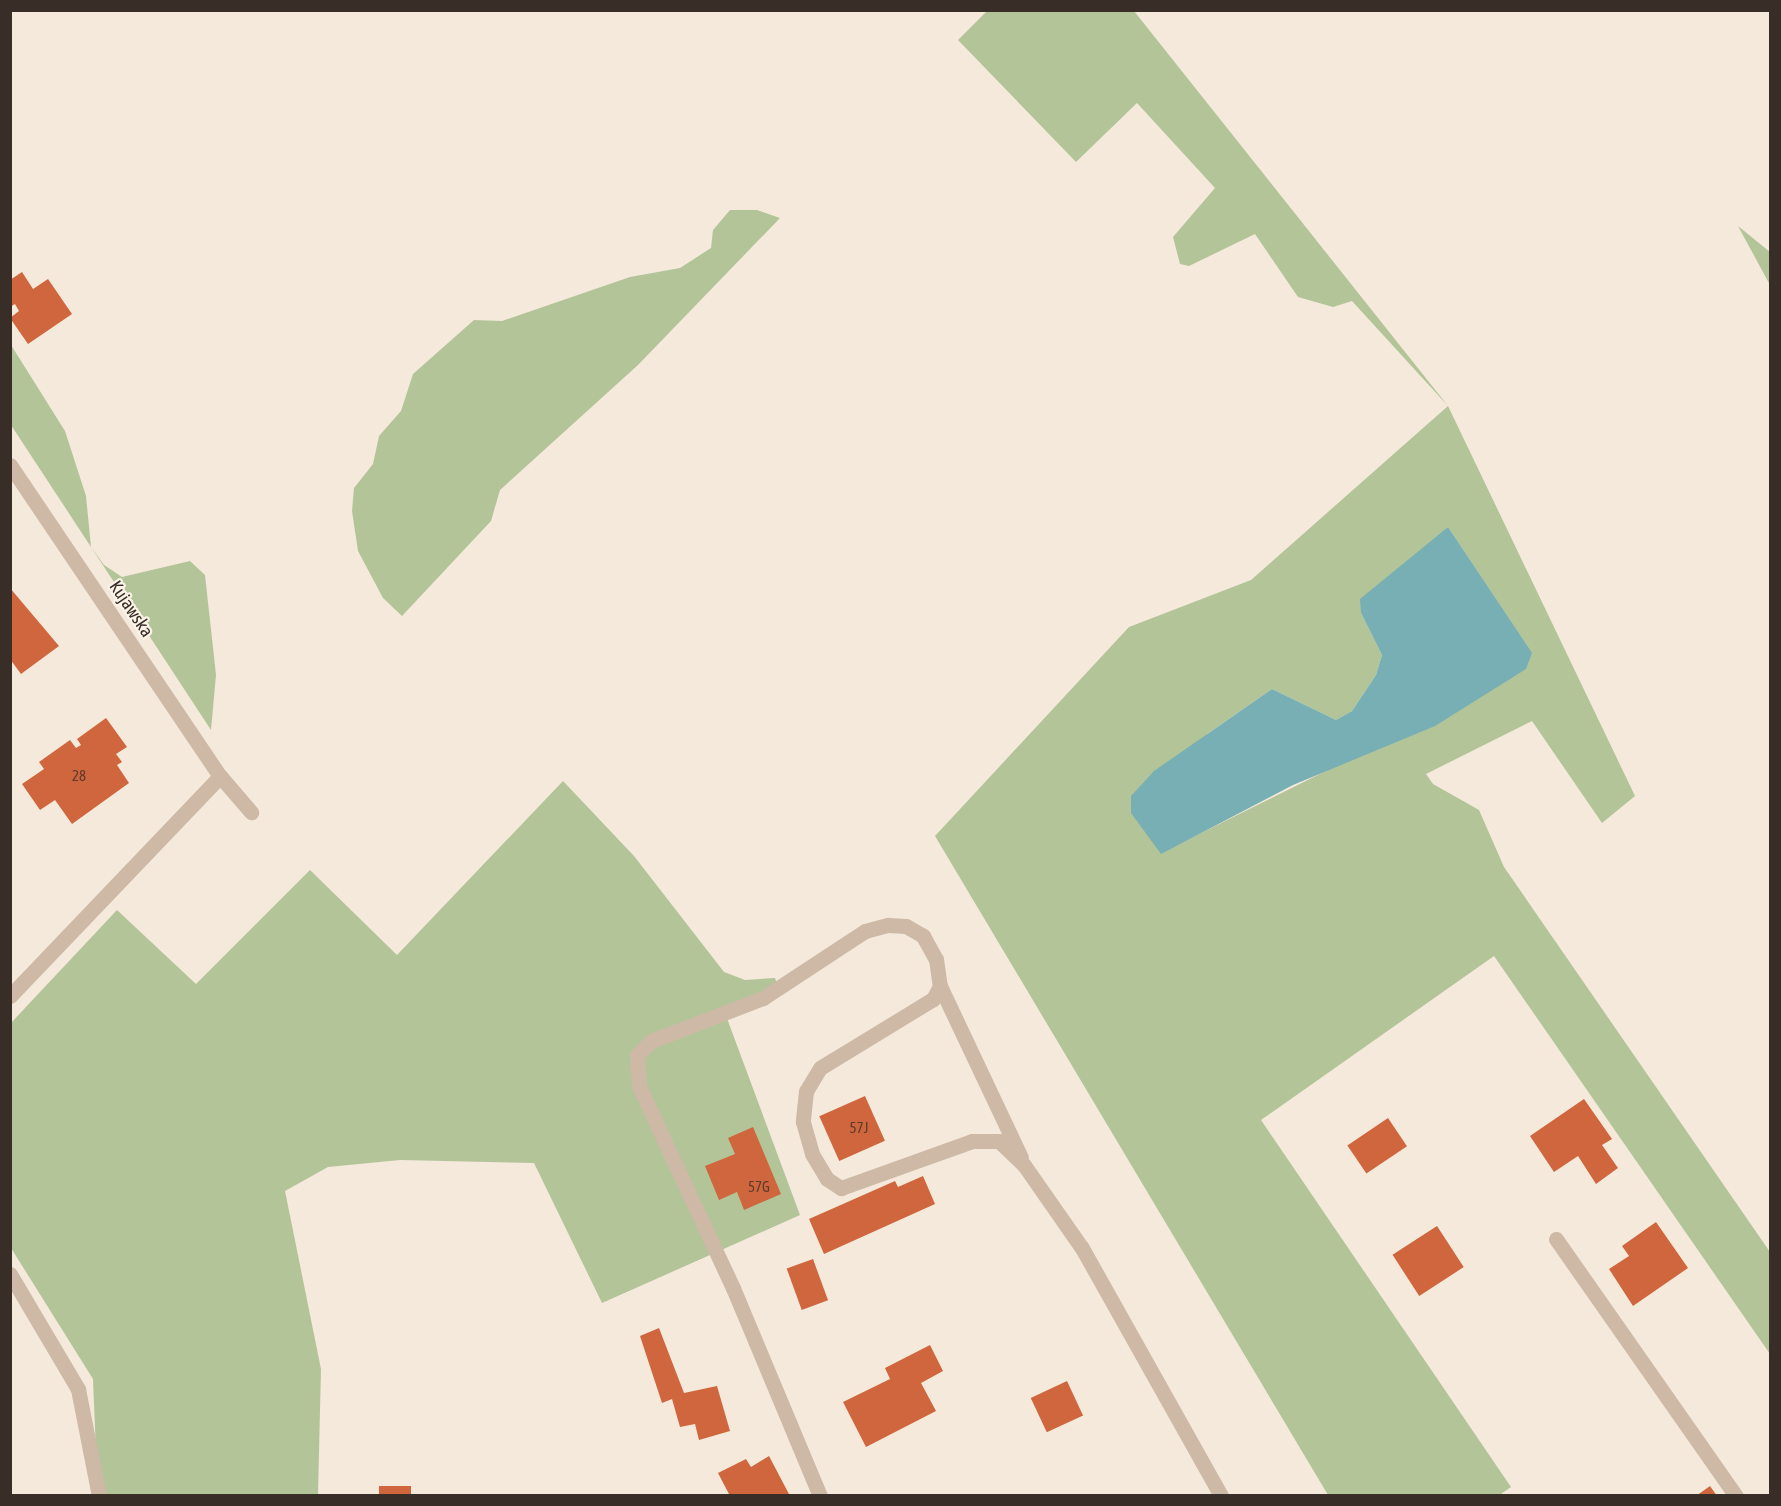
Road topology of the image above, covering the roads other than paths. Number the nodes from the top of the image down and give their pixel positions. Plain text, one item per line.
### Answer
1 (10, 465) edge
2 (220, 776) junction
3 (250, 812) dead end
4 (940, 986) junction
5 (10, 996) edge
6 (1024, 1165) junction
7 (1556, 1239) dead end
8 (10, 1274) edge
9 (99, 1496) edge
10 (820, 1496) edge
11 (1221, 1496) edge
12 (1736, 1496) edge

1 - 2 street, Kujawska
2 - 3 street, Kujawska
2 - 5 street
4 - 6 street
4 - 6 street
4 - 10 street
6 - 11 street
7 - 12 street
8 - 9 street

